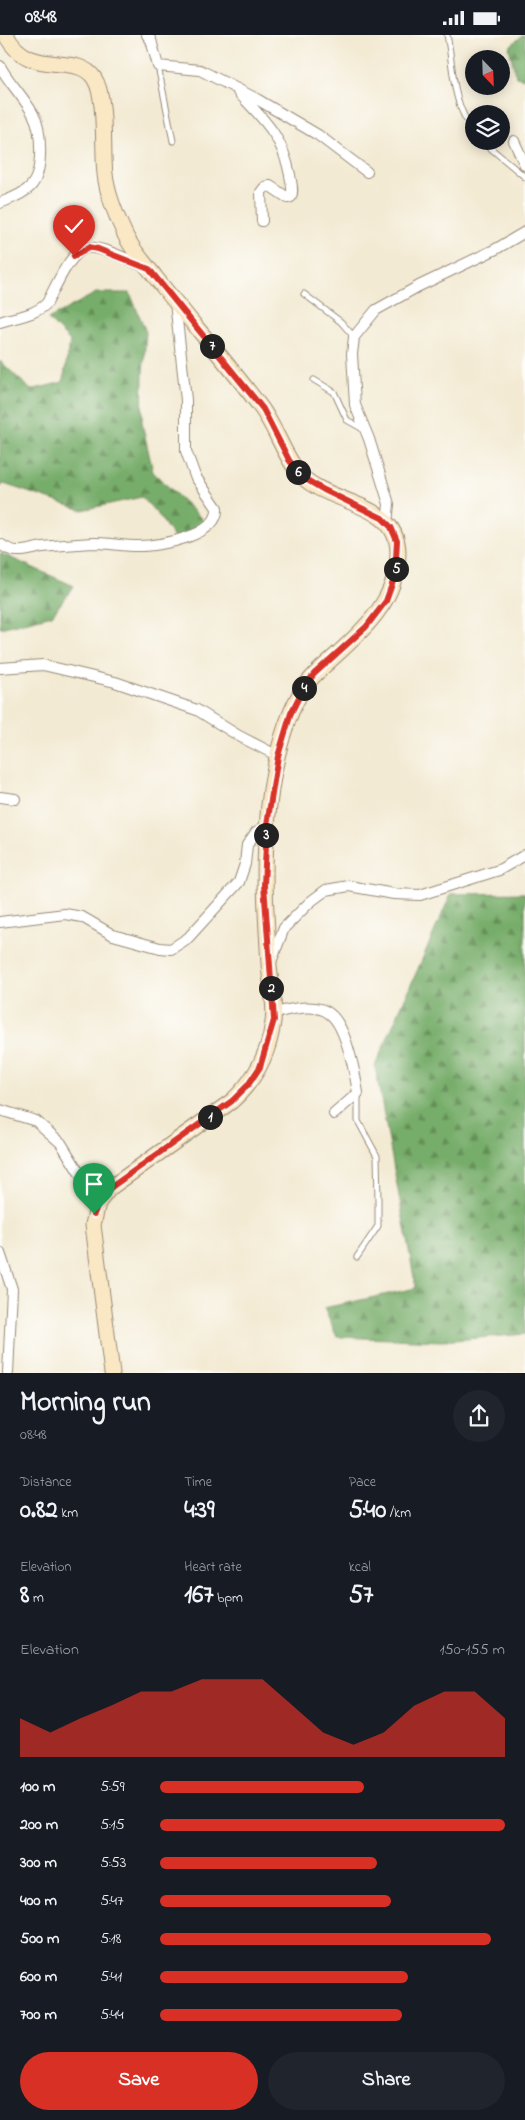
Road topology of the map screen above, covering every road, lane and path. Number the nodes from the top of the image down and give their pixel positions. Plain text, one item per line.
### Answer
1 (5, 35) edge
2 (147, 35) edge
3 (447, 35) edge
4 (0, 42) edge
5 (0, 66) edge
6 (158, 66) junction
7 (235, 89) junction
8 (465, 116) edge
9 (173, 141) dead end
10 (514, 141) dead end
11 (493, 150) edge
12 (525, 165) edge
13 (367, 172) dead end
14 (525, 177) edge
15 (0, 203) edge
16 (262, 221) dead end
17 (525, 232) edge
18 (149, 269) junction
19 (304, 294) dead end
20 (175, 303) junction
21 (0, 322) edge
22 (354, 337) junction
23 (314, 380) dead end
24 (366, 430) junction
25 (387, 524) junction
26 (0, 544) edge
27 (0, 668) edge
28 (278, 756) junction
29 (0, 797) edge
30 (15, 799) dead end
31 (267, 825) junction
32 (525, 855) edge
33 (0, 923) edge
34 (269, 967) junction
35 (273, 1013) junction
36 (358, 1093) junction
37 (0, 1110) edge
38 (334, 1114) dead end
39 (98, 1203) junction
40 (0, 1253) edge
41 (357, 1257) dead end
42 (8, 1373) edge
43 (112, 1373) edge

1 - 4 street
1 - 18 street
2 - 6 street
3 - 8 lane
5 - 15 street
6 - 7 street
6 - 9 lane
7 - 13 street
7 - 16 street
10 - 12 street
11 - 14 lane
17 - 22 street
18 - 20 street
18 - 21 street
19 - 22 lane
20 - 25 street
20 - 26 street
22 - 24 street
23 - 24 lane
24 - 25 street
25 - 28 street
27 - 28 street
28 - 31 street
29 - 30 street
31 - 33 street
31 - 34 street
32 - 34 street
34 - 35 street
35 - 36 street
35 - 39 street
36 - 38 street
36 - 41 lane
37 - 39 street
39 - 43 street
40 - 42 street

